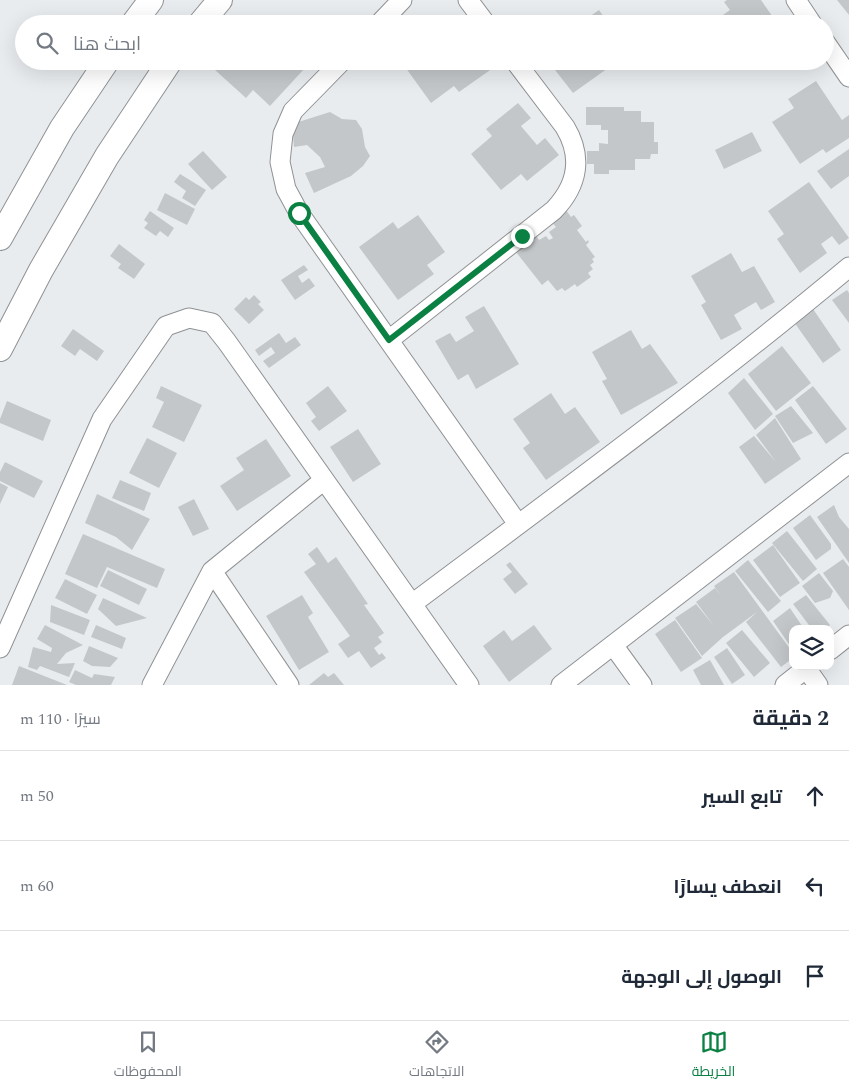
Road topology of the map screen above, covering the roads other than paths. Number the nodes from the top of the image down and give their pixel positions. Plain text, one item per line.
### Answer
1 (151, 0) edge
2 (220, 0) edge
3 (402, 0) edge
4 (468, 0) edge
5 (796, 0) edge
6 (140, 15) edge
7 (208, 15) edge
8 (388, 15) edge
9 (479, 15) edge
10 (806, 15) edge
11 (834, 55) edge
12 (101, 70) edge
13 (164, 70) edge
14 (333, 70) edge
15 (522, 70) edge
16 (849, 77) edge
17 (0, 238) edge
18 (849, 267) edge
19 (389, 340) junction
20 (0, 349) edge
21 (849, 464) edge
22 (324, 480) junction
23 (518, 524) junction
24 (212, 571) junction
25 (412, 604) junction
26 (849, 636) edge
27 (613, 645) junction
28 (834, 647) edge
29 (0, 648) edge
30 (804, 670) edge
31 (810, 670) edge
32 (152, 685) edge
33 (289, 685) edge
34 (469, 685) edge
35 (561, 685) edge
36 (642, 685) edge
37 (785, 685) edge
38 (818, 685) edge

1 - 6 street
2 - 7 street
3 - 8 street
4 - 9 street
5 - 10 street
11 - 16 street
12 - 17 street
13 - 20 street
14 - 19 street
15 - 19 street
18 - 23 street
19 - 23 street
21 - 27 street
22 - 24 street
22 - 25 street
22 - 29 street
23 - 25 street
24 - 32 street
24 - 33 street
25 - 34 street
26 - 28 street
27 - 35 street
27 - 36 street
30 - 37 street
31 - 38 street

